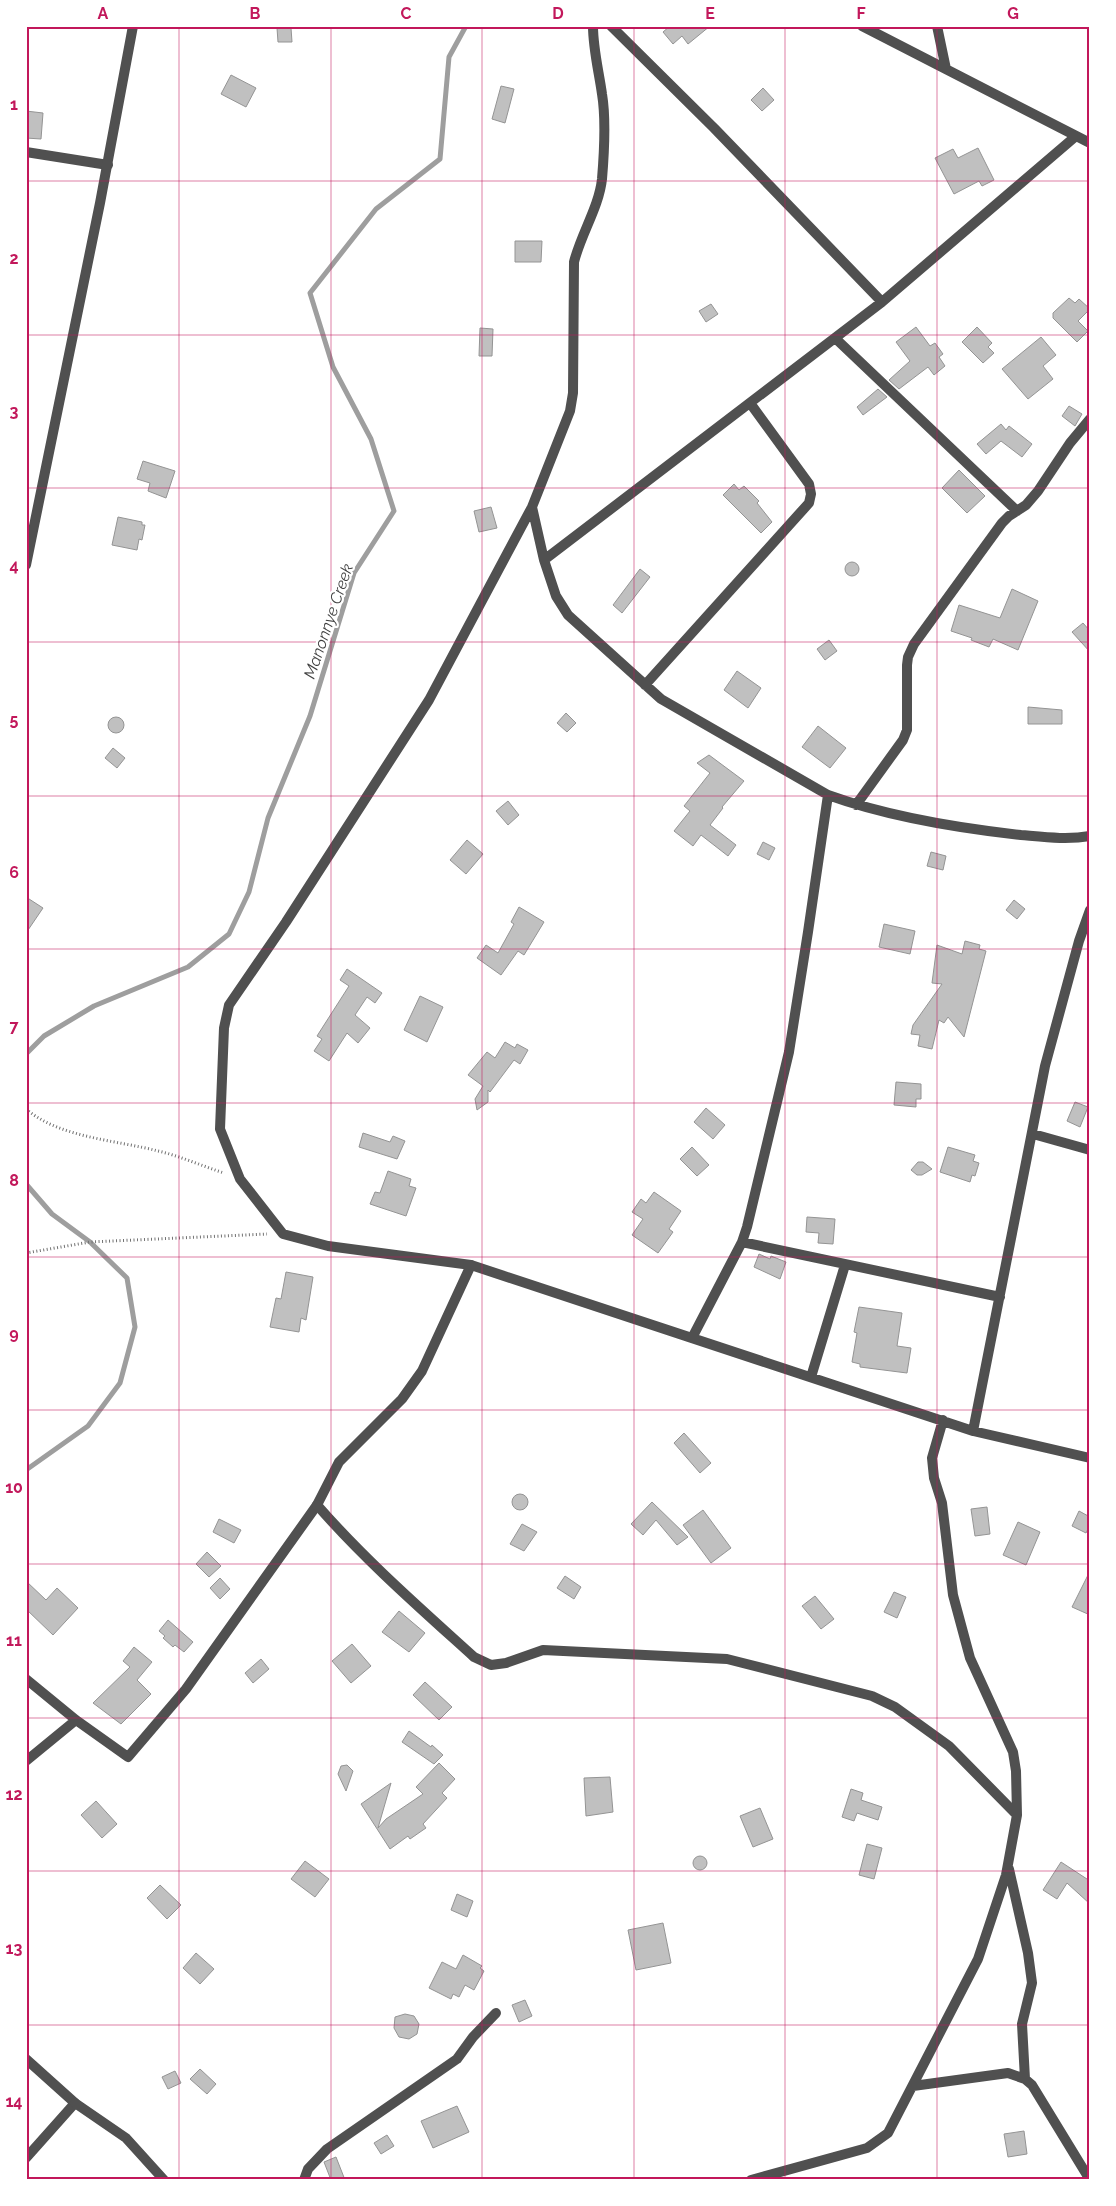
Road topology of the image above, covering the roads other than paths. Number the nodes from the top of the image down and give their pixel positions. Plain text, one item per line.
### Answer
1 (134, 26) edge
2 (593, 26) edge
3 (612, 26) edge
4 (862, 26) edge
5 (937, 26) edge
6 (946, 68) junction
7 (1076, 136) junction
8 (1090, 143) edge
9 (26, 152) edge
10 (108, 165) junction
11 (882, 302) junction
12 (835, 338) junction
13 (750, 403) junction
14 (1090, 419) edge
15 (532, 507) junction
16 (1017, 511) junction
17 (544, 560) junction
18 (26, 565) edge
19 (645, 686) junction
20 (828, 795) junction
21 (856, 805) junction
22 (1090, 836) edge
23 (1090, 910) edge
24 (1033, 1134) junction
25 (1090, 1150) edge
26 (742, 1242) junction
27 (471, 1265) junction
28 (845, 1265) junction
29 (1000, 1297) junction
30 (692, 1338) junction
31 (811, 1377) junction
32 (943, 1420) junction
33 (973, 1431) junction
34 (1090, 1458) edge
35 (317, 1505) junction
36 (26, 1679) edge
37 (76, 1720) junction
38 (26, 1761) edge
39 (1017, 1815) junction
40 (1008, 1865) junction
41 (496, 2013) dead end
42 (26, 2059) edge
43 (1025, 2079) junction
44 (913, 2086) junction
45 (75, 2103) junction
46 (26, 2158) edge
47 (164, 2180) edge
48 (304, 2180) edge
49 (751, 2180) edge
50 (1090, 2180) edge

1 - 10 street
2 - 15 street
3 - 11 street
4 - 6 street
5 - 6 street
6 - 7 street
7 - 8 street
7 - 11 street
9 - 10 street
10 - 18 street
11 - 12 street
12 - 13 street
12 - 16 street
13 - 17 street
13 - 19 street
14 - 16 street
15 - 17 street
15 - 27 street
16 - 21 street
17 - 19 street
19 - 20 street
20 - 21 street
20 - 26 street
21 - 22 street
23 - 24 street
24 - 25 street
24 - 29 street
26 - 28 street
26 - 30 street
27 - 30 street
27 - 35 street
28 - 29 street
28 - 31 street
29 - 33 street
30 - 31 street
31 - 32 street
32 - 33 street
32 - 39 street
33 - 34 street
35 - 37 street
35 - 39 street
36 - 37 street
37 - 38 street
39 - 40 street
40 - 43 street
40 - 44 street
41 - 48 street
42 - 45 street
43 - 44 street
43 - 50 street
44 - 49 street
45 - 46 street
45 - 47 street

